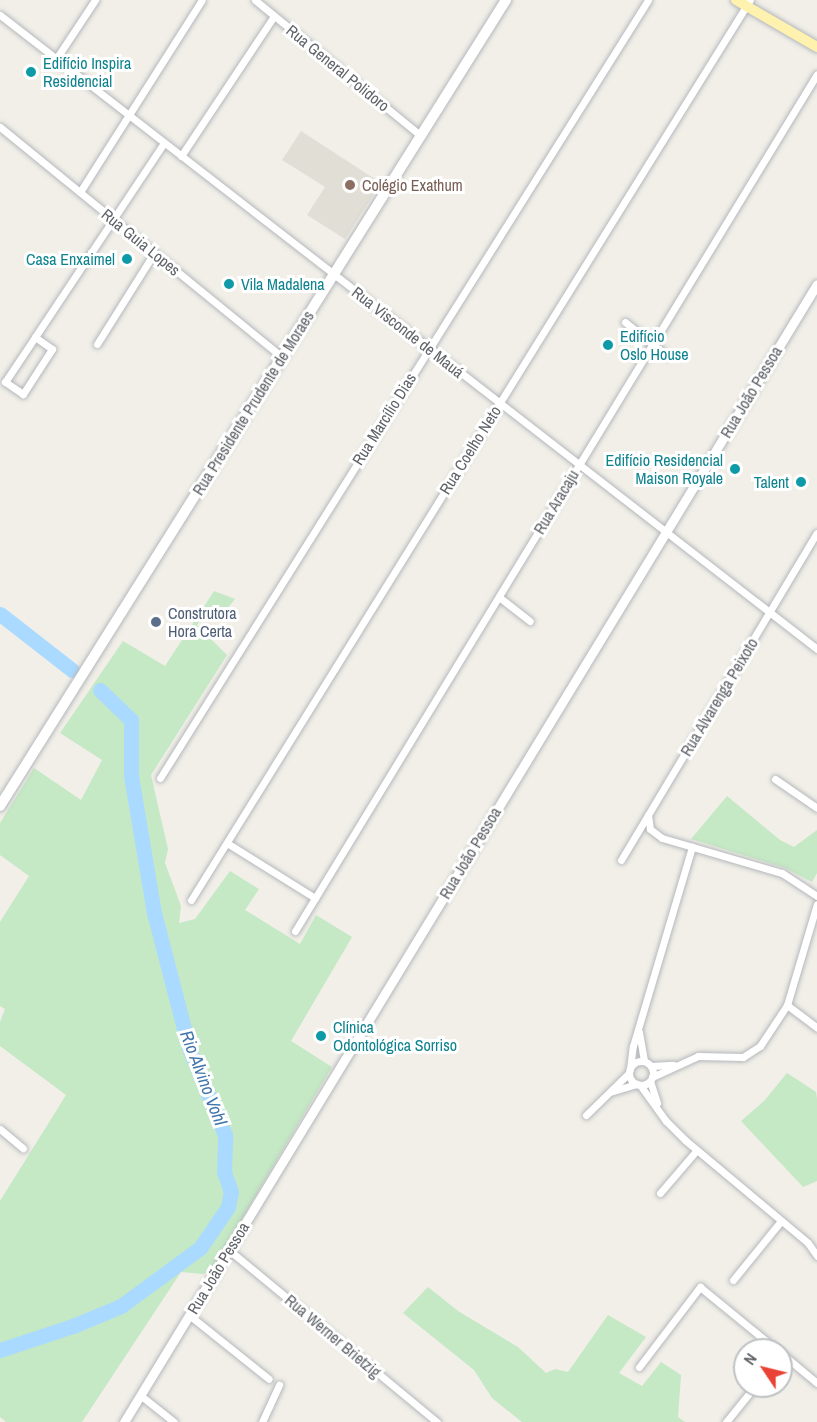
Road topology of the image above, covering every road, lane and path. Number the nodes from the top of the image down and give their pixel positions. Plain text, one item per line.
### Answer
1 (95, 0) edge
2 (202, 0) edge
3 (255, 0) edge
4 (506, 0) edge
5 (648, 0) edge
6 (736, 0) edge
7 (748, 3) edge
8 (0, 15) edge
9 (274, 16) junction
10 (817, 47) edge
11 (56, 59) junction
12 (817, 74) edge
13 (129, 115) junction
14 (0, 127) edge
15 (421, 136) junction
16 (164, 142) junction
17 (181, 156) junction
18 (80, 192) junction
19 (113, 219) junction
20 (154, 253) junction
21 (334, 274) junction
22 (817, 284) edge
23 (625, 322) dead end
24 (35, 337) junction
25 (97, 344) dead end
26 (652, 344) junction
27 (429, 348) junction
28 (666, 355) dead end
29 (282, 357) junction
30 (500, 403) junction
31 (579, 465) junction
32 (666, 532) junction
33 (817, 534) edge
34 (499, 597) junction
35 (770, 612) junction
36 (530, 621) dead end
37 (817, 649) edge
38 (160, 778) dead end
39 (775, 778) dead end
40 (0, 806) edge
41 (817, 808) edge
42 (648, 815) junction
43 (227, 843) junction
44 (692, 847) junction
45 (621, 860) dead end
46 (817, 896) edge
47 (315, 898) junction
48 (191, 900) dead end
49 (817, 904) edge
50 (295, 931) dead end
51 (787, 1005) junction
52 (817, 1028) edge
53 (638, 1030) junction
54 (647, 1064) junction
55 (675, 1065) junction
56 (629, 1071) junction
57 (651, 1079) junction
58 (639, 1084) junction
59 (607, 1093) junction
60 (658, 1108) junction
61 (586, 1115) dead end
62 (0, 1130) edge
63 (22, 1148) dead end
64 (696, 1150) junction
65 (660, 1193) dead end
66 (781, 1221) junction
67 (808, 1243) junction
68 (817, 1245) edge
69 (229, 1250) junction
70 (817, 1256) edge
71 (733, 1280) dead end
72 (189, 1315) junction
73 (762, 1338) edge
74 (793, 1363) edge
75 (639, 1367) dead end
76 (269, 1378) dead end
77 (817, 1383) edge
78 (279, 1386) dead end
79 (140, 1395) junction
80 (745, 1398) edge
81 (124, 1422) edge
82 (174, 1422) edge
83 (262, 1422) edge
84 (437, 1422) edge
85 (726, 1422) edge

1 - 11 street
2 - 13 street
3 - 9 street, Rua General Polidoro
4 - 15 main road, Rua Presidente Prudente de Moraes
5 - 27 street, Rua Marcílio Dias
6 - 7 main road
7 - 10 main road
7 - 30 street, Rua Coelho Neto
8 - 11 street, Rua Visconde de Mauá
9 - 15 street, Rua General Polidoro
9 - 17 street
11 - 13 street, Rua Visconde de Mauá
12 - 26 street, Rua Aracaju
13 - 16 street, Rua Visconde de Mauá
13 - 18 street
14 - 18 street, Rua Guia Lopes
15 - 21 main road, Rua Presidente Prudente de Moraes
16 - 17 street, Rua Visconde de Mauá
16 - 19 street
17 - 21 street, Rua Visconde de Mauá
18 - 19 street, Rua Guia Lopes
19 - 20 street, Rua Guia Lopes
19 - 24 street
20 - 25 street
20 - 29 street, Rua Guia Lopes
21 - 27 street, Rua Visconde de Mauá
21 - 29 main road, Rua Presidente Prudente de Moraes
22 - 32 street, Rua João Pessoa
23 - 26 street
24 - 24 street
26 - 28 street
26 - 31 street, Rua Aracaju
27 - 30 street, Rua Visconde de Mauá
27 - 38 street, Rua Marcílio Dias
29 - 40 main road, Rua Presidente Prudente de Moraes
30 - 31 street, Rua Visconde de Mauá
30 - 43 street, Rua Coelho Neto
31 - 32 street, Rua Visconde de Mauá
31 - 34 street, Rua Aracaju
32 - 35 street, Rua Visconde de Mauá
32 - 69 street, Rua João Pessoa
33 - 35 street, Rua Alvarenga Peixoto
34 - 36 street
34 - 47 street, Rua Aracaju
35 - 37 street, Rua Visconde de Mauá
35 - 42 street, Rua Alvarenga Peixoto
39 - 41 street
42 - 44 street
42 - 45 street, Rua Alvarenga Peixoto
43 - 47 street
43 - 48 street, Rua Coelho Neto
44 - 46 street
44 - 53 street
47 - 50 street, Rua Aracaju
49 - 51 street
51 - 52 street
51 - 55 street
53 - 54 street
53 - 56 street
54 - 55 street
54 - 56 street
54 - 57 street
55 - 57 street
56 - 58 street
56 - 59 street
57 - 58 street
57 - 60 street
58 - 59 street
58 - 60 street
59 - 61 street
60 - 64 street
62 - 63 street
64 - 65 street
64 - 66 street
66 - 67 street
66 - 71 street
67 - 68 street
67 - 70 street
69 - 72 street, Rua João Pessoa
69 - 84 street, Rua Werner Brietzig
72 - 76 street
72 - 79 street, Rua João Pessoa
73 - 75 street
74 - 77 street
78 - 83 street
79 - 81 street, Rua João Pessoa
79 - 82 street
80 - 85 street

